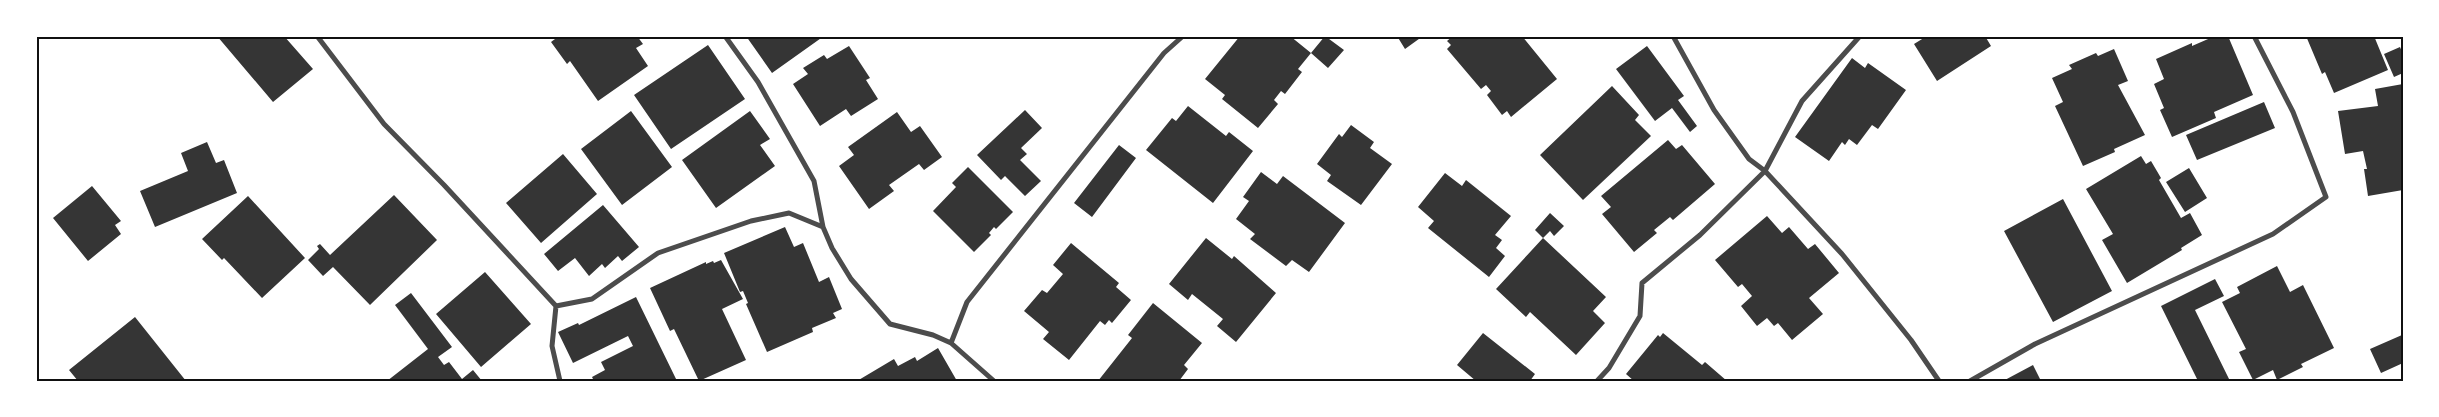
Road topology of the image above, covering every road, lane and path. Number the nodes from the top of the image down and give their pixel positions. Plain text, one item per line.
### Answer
1 (317, 36) edge
2 (725, 36) edge
3 (1183, 36) edge
4 (1673, 36) edge
5 (1860, 36) edge
6 (2254, 36) edge
7 (1765, 170) junction
8 (823, 227) junction
9 (556, 306) junction
10 (952, 343) junction
11 (560, 381) edge
12 (994, 381) edge
13 (1597, 381) edge
14 (1939, 381) edge
15 (1970, 381) edge

1 - 9 street
2 - 8 street
3 - 10 street
4 - 7 street
5 - 7 street
6 - 15 street
7 - 13 street
7 - 14 street
8 - 9 street
8 - 10 street
9 - 11 street
10 - 12 street

